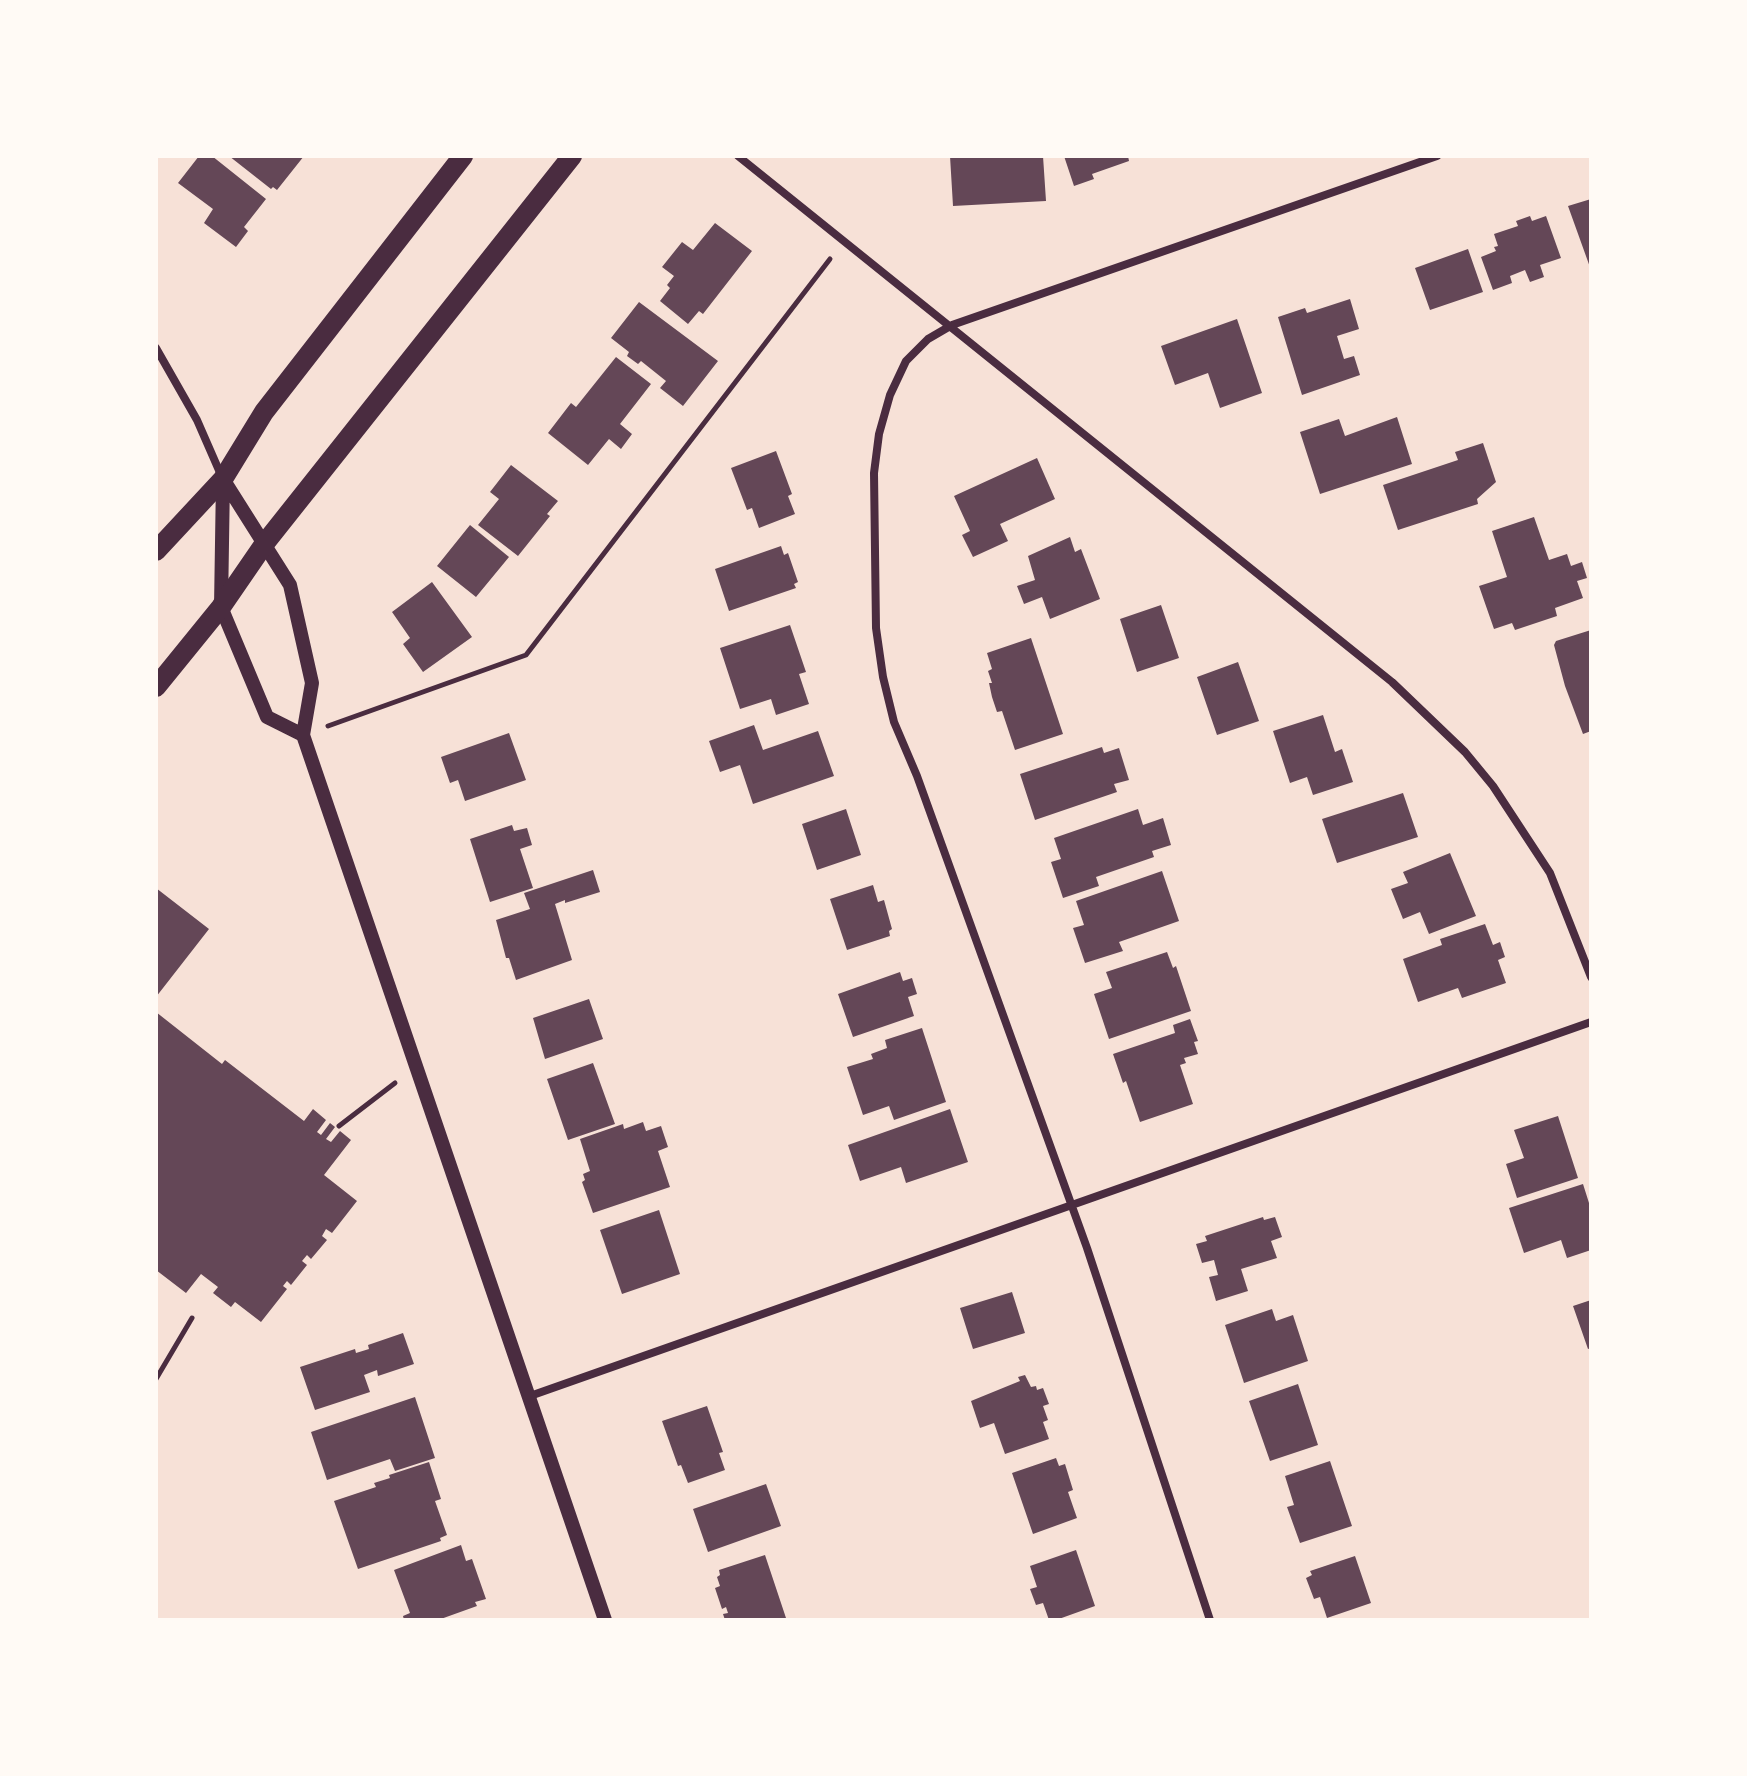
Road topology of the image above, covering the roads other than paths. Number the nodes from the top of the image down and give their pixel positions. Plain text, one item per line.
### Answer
1 (463, 156) edge
2 (572, 156) edge
3 (738, 156) edge
4 (1437, 156) edge
5 (952, 325) junction
6 (156, 348) edge
7 (223, 479) junction
8 (265, 543) junction
9 (156, 551) edge
10 (221, 607) junction
11 (156, 687) edge
12 (303, 735) junction
13 (1591, 977) edge
14 (1591, 1022) edge
15 (1072, 1206) junction
16 (530, 1396) junction
17 (605, 1620) edge
18 (1210, 1620) edge

1 - 7 main road
2 - 8 main road
3 - 5 street
4 - 5 street
5 - 13 street
5 - 15 street
6 - 7 street
7 - 8 street
7 - 9 main road
7 - 10 street
8 - 10 main road
8 - 12 street
10 - 11 main road
10 - 12 street
12 - 16 street
14 - 15 street
15 - 16 street
15 - 18 street
16 - 17 street

